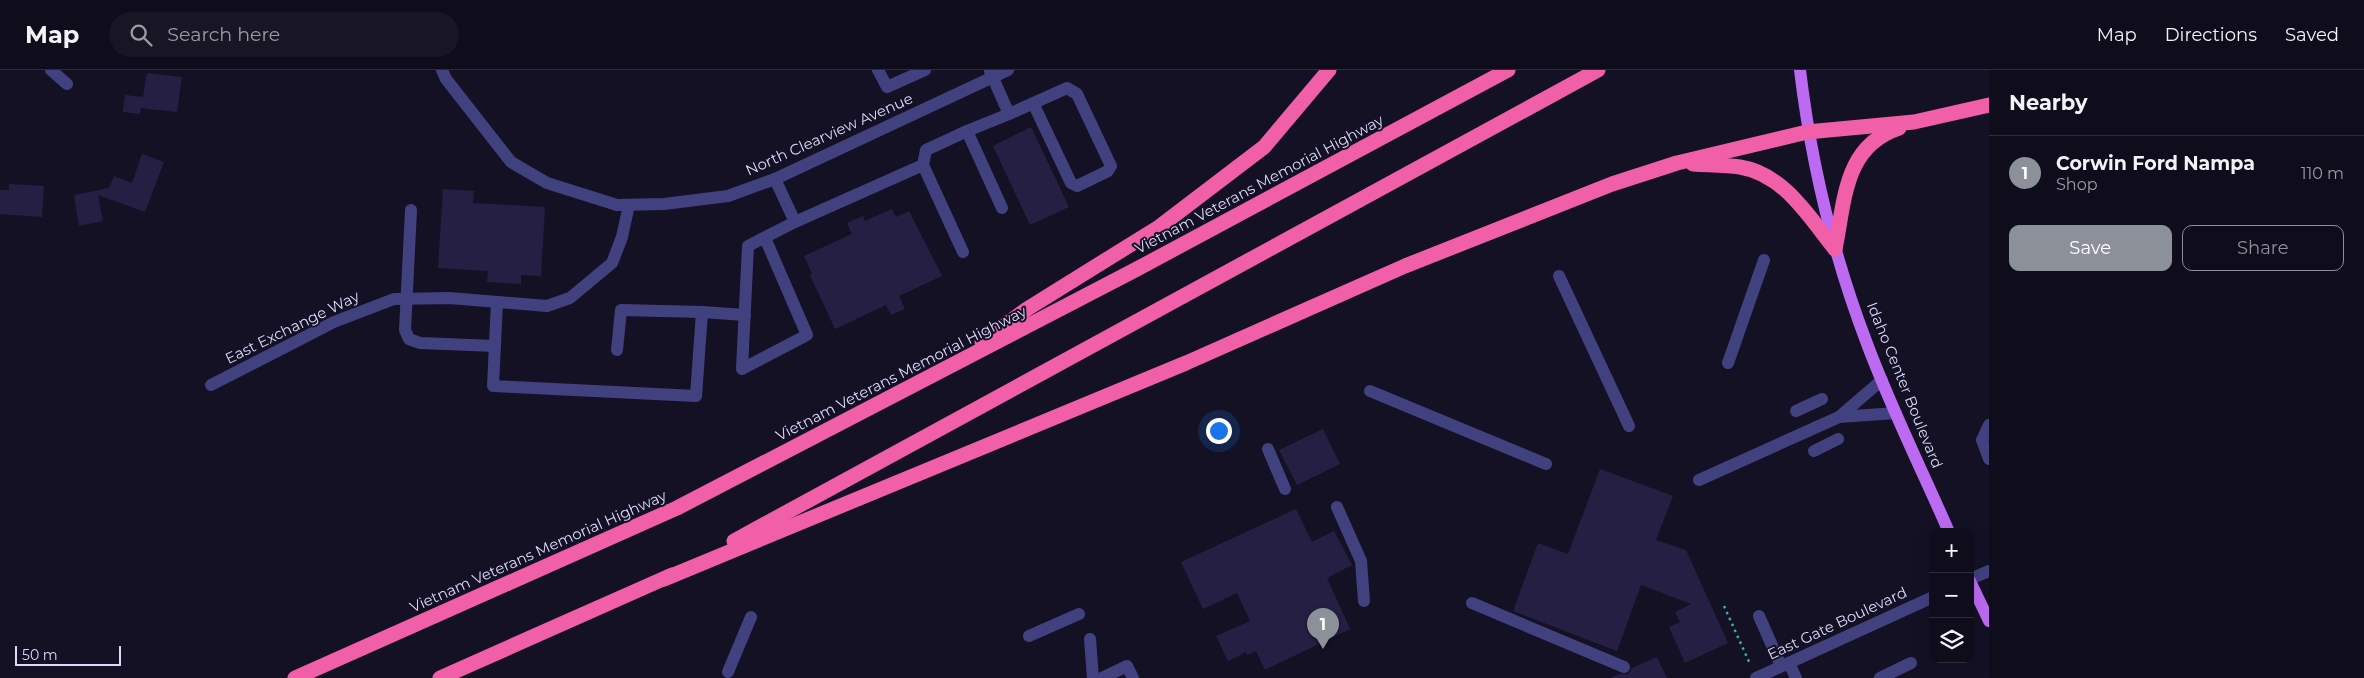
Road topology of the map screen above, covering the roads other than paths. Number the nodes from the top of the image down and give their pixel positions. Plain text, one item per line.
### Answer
1 (51, 70) edge
2 (442, 70) edge
3 (878, 70) edge
4 (925, 70) edge
5 (1008, 70) edge
6 (1328, 70) edge
7 (1508, 70) edge
8 (1598, 70) edge
9 (1800, 70) edge
10 (991, 74) edge
11 (67, 84) dead end
12 (1033, 103) junction
13 (1989, 105) edge
14 (1008, 114) junction
15 (1914, 122) junction
16 (967, 131) junction
17 (1807, 132) junction
18 (1676, 163) junction
19 (923, 164) junction
20 (775, 178) junction
21 (629, 205) junction
22 (1002, 208) dead end
23 (411, 210) dead end
24 (796, 222) junction
25 (765, 238) junction
26 (1835, 249) junction
27 (963, 252) dead end
28 (1764, 260) dead end
29 (1559, 276) dead end
30 (406, 298) junction
31 (497, 302) junction
32 (702, 312) junction
33 (745, 315) junction
34 (495, 346) junction
35 (617, 350) dead end
36 (1728, 363) dead end
37 (932, 376) junction
38 (1882, 380) junction
39 (211, 385) dead end
40 (1370, 391) dead end
41 (1822, 399) dead end
42 (1796, 411) dead end
43 (1896, 413) junction
44 (1839, 417) junction
45 (1629, 426) dead end
46 (1989, 426) edge
47 (1838, 439) dead end
48 (1268, 449) dead end
49 (1814, 451) dead end
50 (1989, 459) edge
51 (1546, 464) dead end
52 (1699, 480) dead end
53 (1285, 489) dead end
54 (1336, 507) dead end
55 (1947, 528) edge
56 (1989, 571) edge
57 (1974, 578) edge
58 (664, 579) junction
59 (1974, 589) edge
60 (1929, 598) edge
61 (1364, 601) dead end
62 (1472, 603) dead end
63 (1079, 614) dead end
64 (1759, 616) dead end
65 (751, 617) dead end
66 (1989, 622) edge
67 (1029, 636) dead end
68 (1090, 638) dead end
69 (1912, 663) dead end
70 (1785, 665) junction
71 (1624, 667) dead end
72 (728, 672) dead end
73 (296, 678) edge
74 (440, 678) edge
75 (1093, 678) edge
76 (1102, 678) edge
77 (1133, 678) edge
78 (1756, 678) edge
79 (1796, 678) edge
80 (1880, 678) edge

1 - 11 street
2 - 21 street, North Clearview Avenue
3 - 4 street
5 - 10 street, North Clearview Avenue
6 - 37 highway
7 - 37 highway, Vietnam Veterans Memorial Highway
8 - 58 highway
9 - 17 main road, Idaho Center Boulevard
10 - 14 street
10 - 20 street, North Clearview Avenue
12 - 12 street
12 - 14 street
13 - 15 highway
14 - 16 street
15 - 17 highway
15 - 26 highway
16 - 19 street
16 - 22 street
17 - 18 highway
17 - 26 main road, Idaho Center Boulevard
18 - 26 highway
18 - 58 highway
19 - 24 street
19 - 27 street
20 - 21 street, North Clearview Avenue
20 - 24 street
21 - 31 street, East Exchange Way
23 - 30 street
24 - 25 street
25 - 33 street
25 - 33 street
26 - 38 main road, Idaho Center Boulevard
28 - 36 street
29 - 45 street
30 - 31 street, East Exchange Way
30 - 34 street
30 - 39 street, East Exchange Way
31 - 34 street
32 - 33 street
32 - 34 street
32 - 35 street
37 - 73 highway, Vietnam Veterans Memorial Highway
38 - 43 main road, Idaho Center Boulevard
38 - 44 street
40 - 51 street
41 - 42 street
43 - 44 street
43 - 55 main road, Idaho Center Boulevard
44 - 52 street
46 - 50 street
47 - 49 street
48 - 53 street
54 - 61 street
56 - 57 street
58 - 74 highway
59 - 66 main road
60 - 70 street, East Gate Boulevard
62 - 71 street
63 - 67 street
64 - 70 street
65 - 72 street
68 - 75 street
69 - 80 street
70 - 78 street, East Gate Boulevard
70 - 79 street
76 - 77 street

